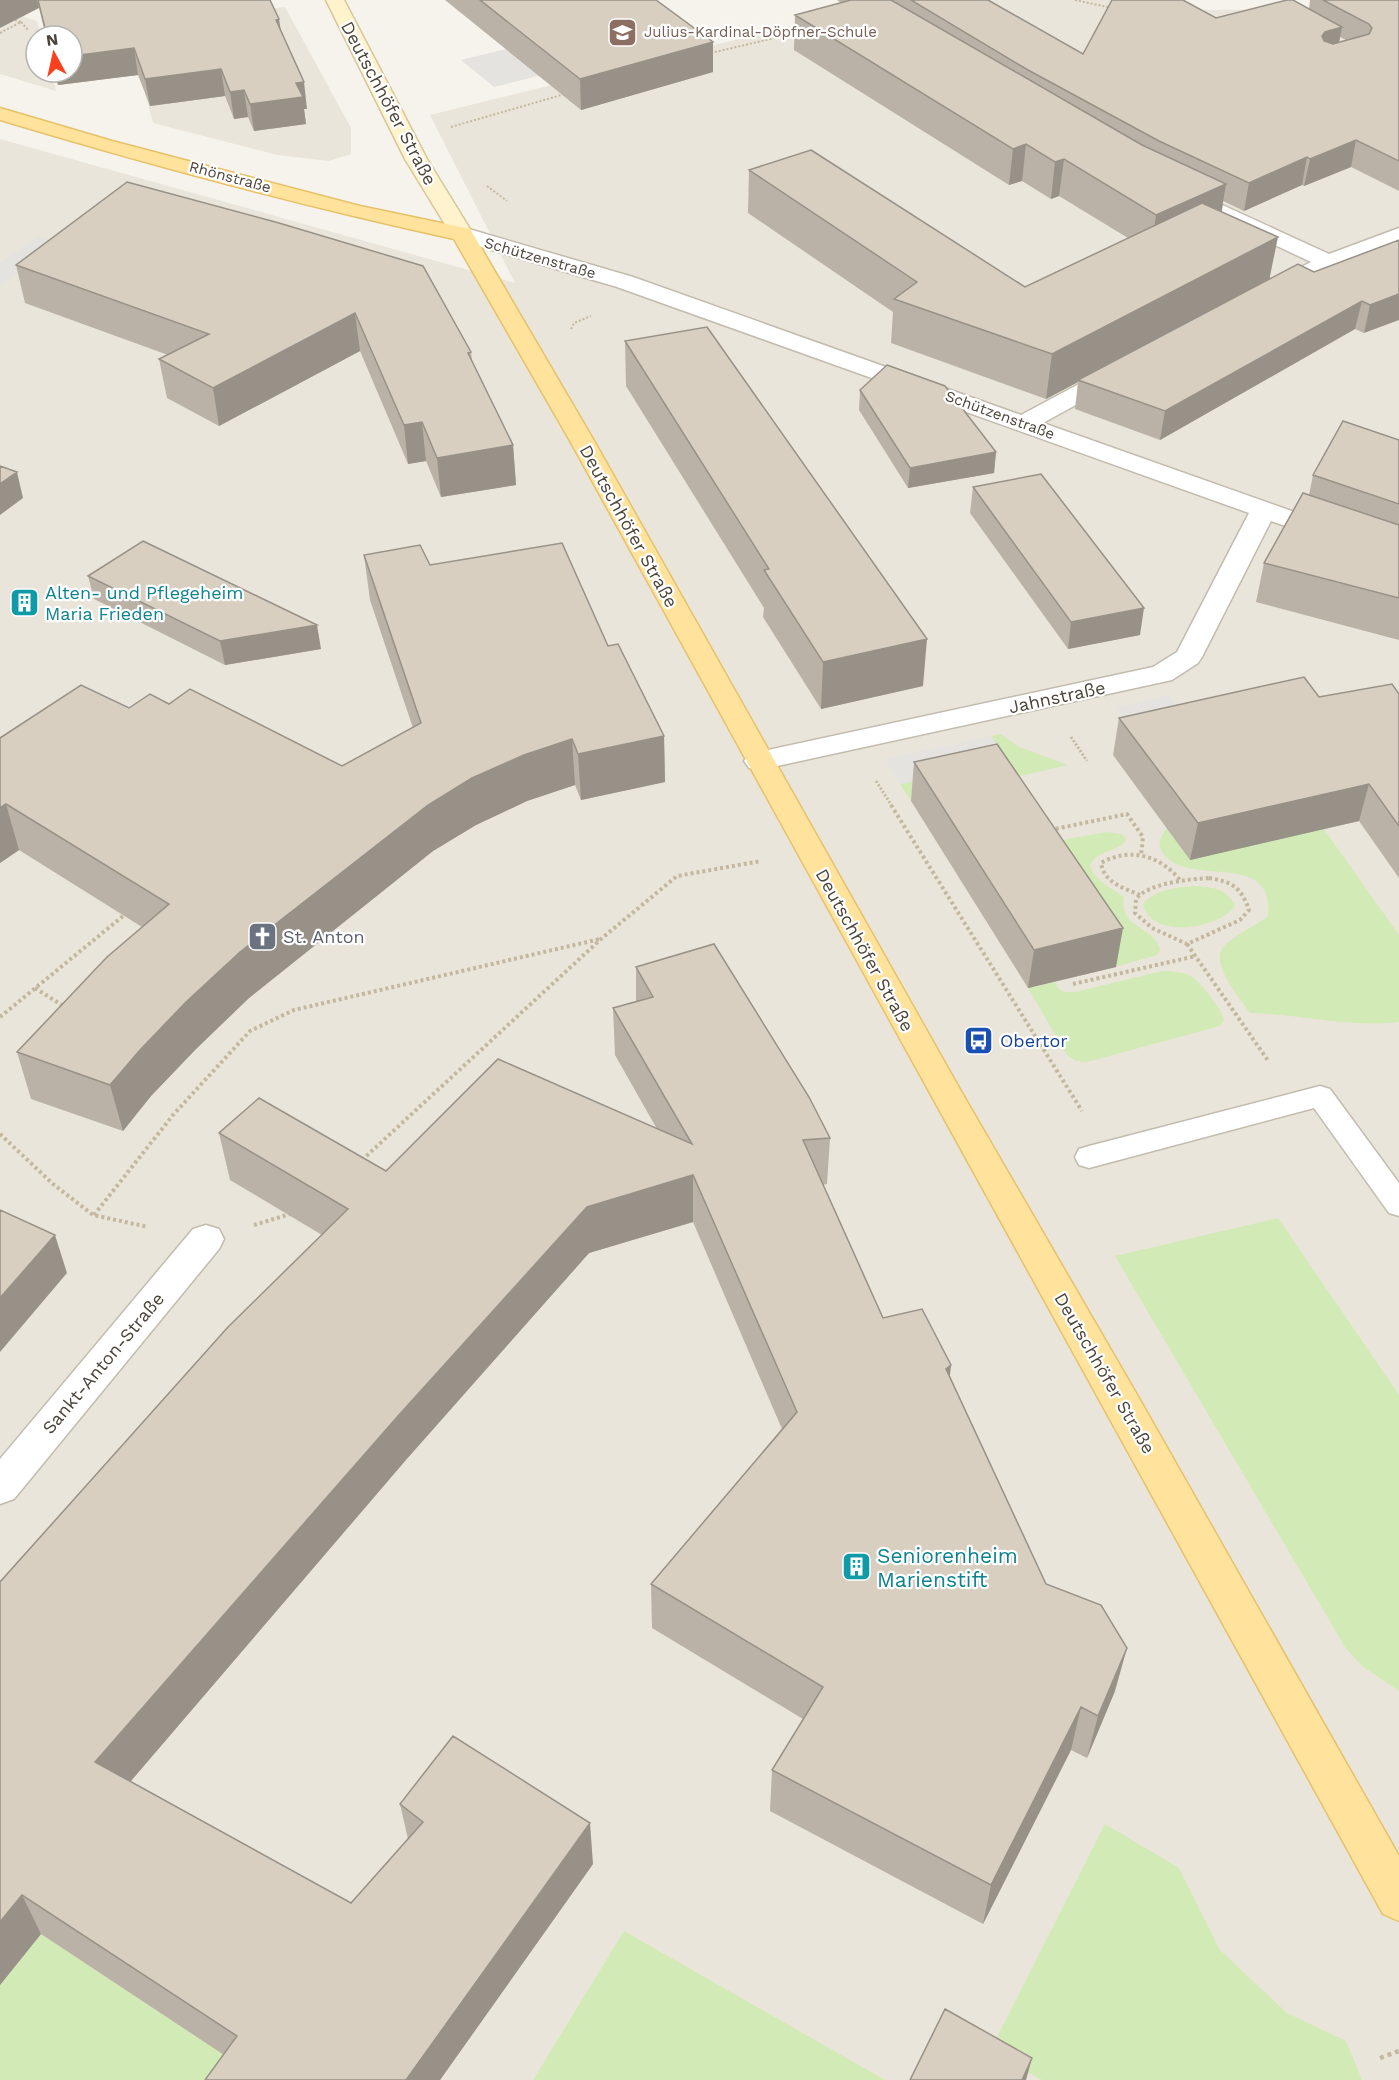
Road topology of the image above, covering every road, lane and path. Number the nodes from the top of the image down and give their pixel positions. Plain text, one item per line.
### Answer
1 (335, 0) edge
2 (1075, 0) edge
3 (1113, 9) edge
4 (11, 18) dead end
5 (21, 22) junction
6 (24, 25) edge
7 (804, 31) dead end
8 (0, 33) edge
9 (701, 56) edge
10 (567, 93) edge
11 (0, 114) edge
12 (445, 129) dead end
13 (1168, 186) edge
14 (462, 234) junction
15 (1399, 235) edge
16 (1328, 262) junction
17 (1286, 284) edge
18 (1135, 363) edge
19 (1023, 423) junction
20 (1264, 510) junction
21 (1399, 558) edge
22 (851, 741) junction
23 (759, 761) junction
24 (1043, 831) edge
25 (1141, 856) junction
26 (761, 861) dead end
27 (1180, 880) junction
28 (1140, 895) junction
29 (131, 909) edge
30 (601, 939) junction
31 (1187, 944) junction
32 (1196, 956) junction
33 (1073, 984) dead end
34 (35, 988) junction
35 (66, 1007) edge
36 (0, 1017) edge
37 (1296, 1102) junction
38 (0, 1134) edge
39 (1098, 1155) joint
40 (355, 1167) edge
41 (1399, 1206) edge
42 (300, 1211) edge
43 (93, 1215) junction
44 (206, 1239) junction
45 (0, 1487) edge
46 (1398, 1894) edge
47 (1399, 2051) edge
48 (1380, 2058) dead end

1 - 14 main road, Deutschhöfer Straße
2 - 3 path
4 - 5 path
5 - 6 path
5 - 8 path
7 - 9 path
10 - 12 path
11 - 14 main road, Rhönstraße
13 - 16 street
14 - 19 street, Schützenstraße
14 - 23 main road, Deutschhöfer Straße
15 - 16 street
16 - 17 street
18 - 19 street
19 - 20 street, Schützenstraße
20 - 21 street, Schützenstraße
20 - 22 street, Jahnstraße
22 - 23 street, Jahnstraße
22 - 39 path
23 - 46 main road, Deutschhöfer Straße
24 - 25 path
25 - 27 path
25 - 28 path
26 - 30 path
27 - 28 path
27 - 31 path
28 - 31 path
29 - 34 path
30 - 40 path
30 - 43 path
31 - 32 path
32 - 33 path
32 - 37 path
34 - 35 path
34 - 36 path
37 - 39 lane
37 - 41 lane
38 - 43 path
42 - 44 path
43 - 44 path
44 - 45 street, Sankt-Anton-Straße
47 - 48 path

